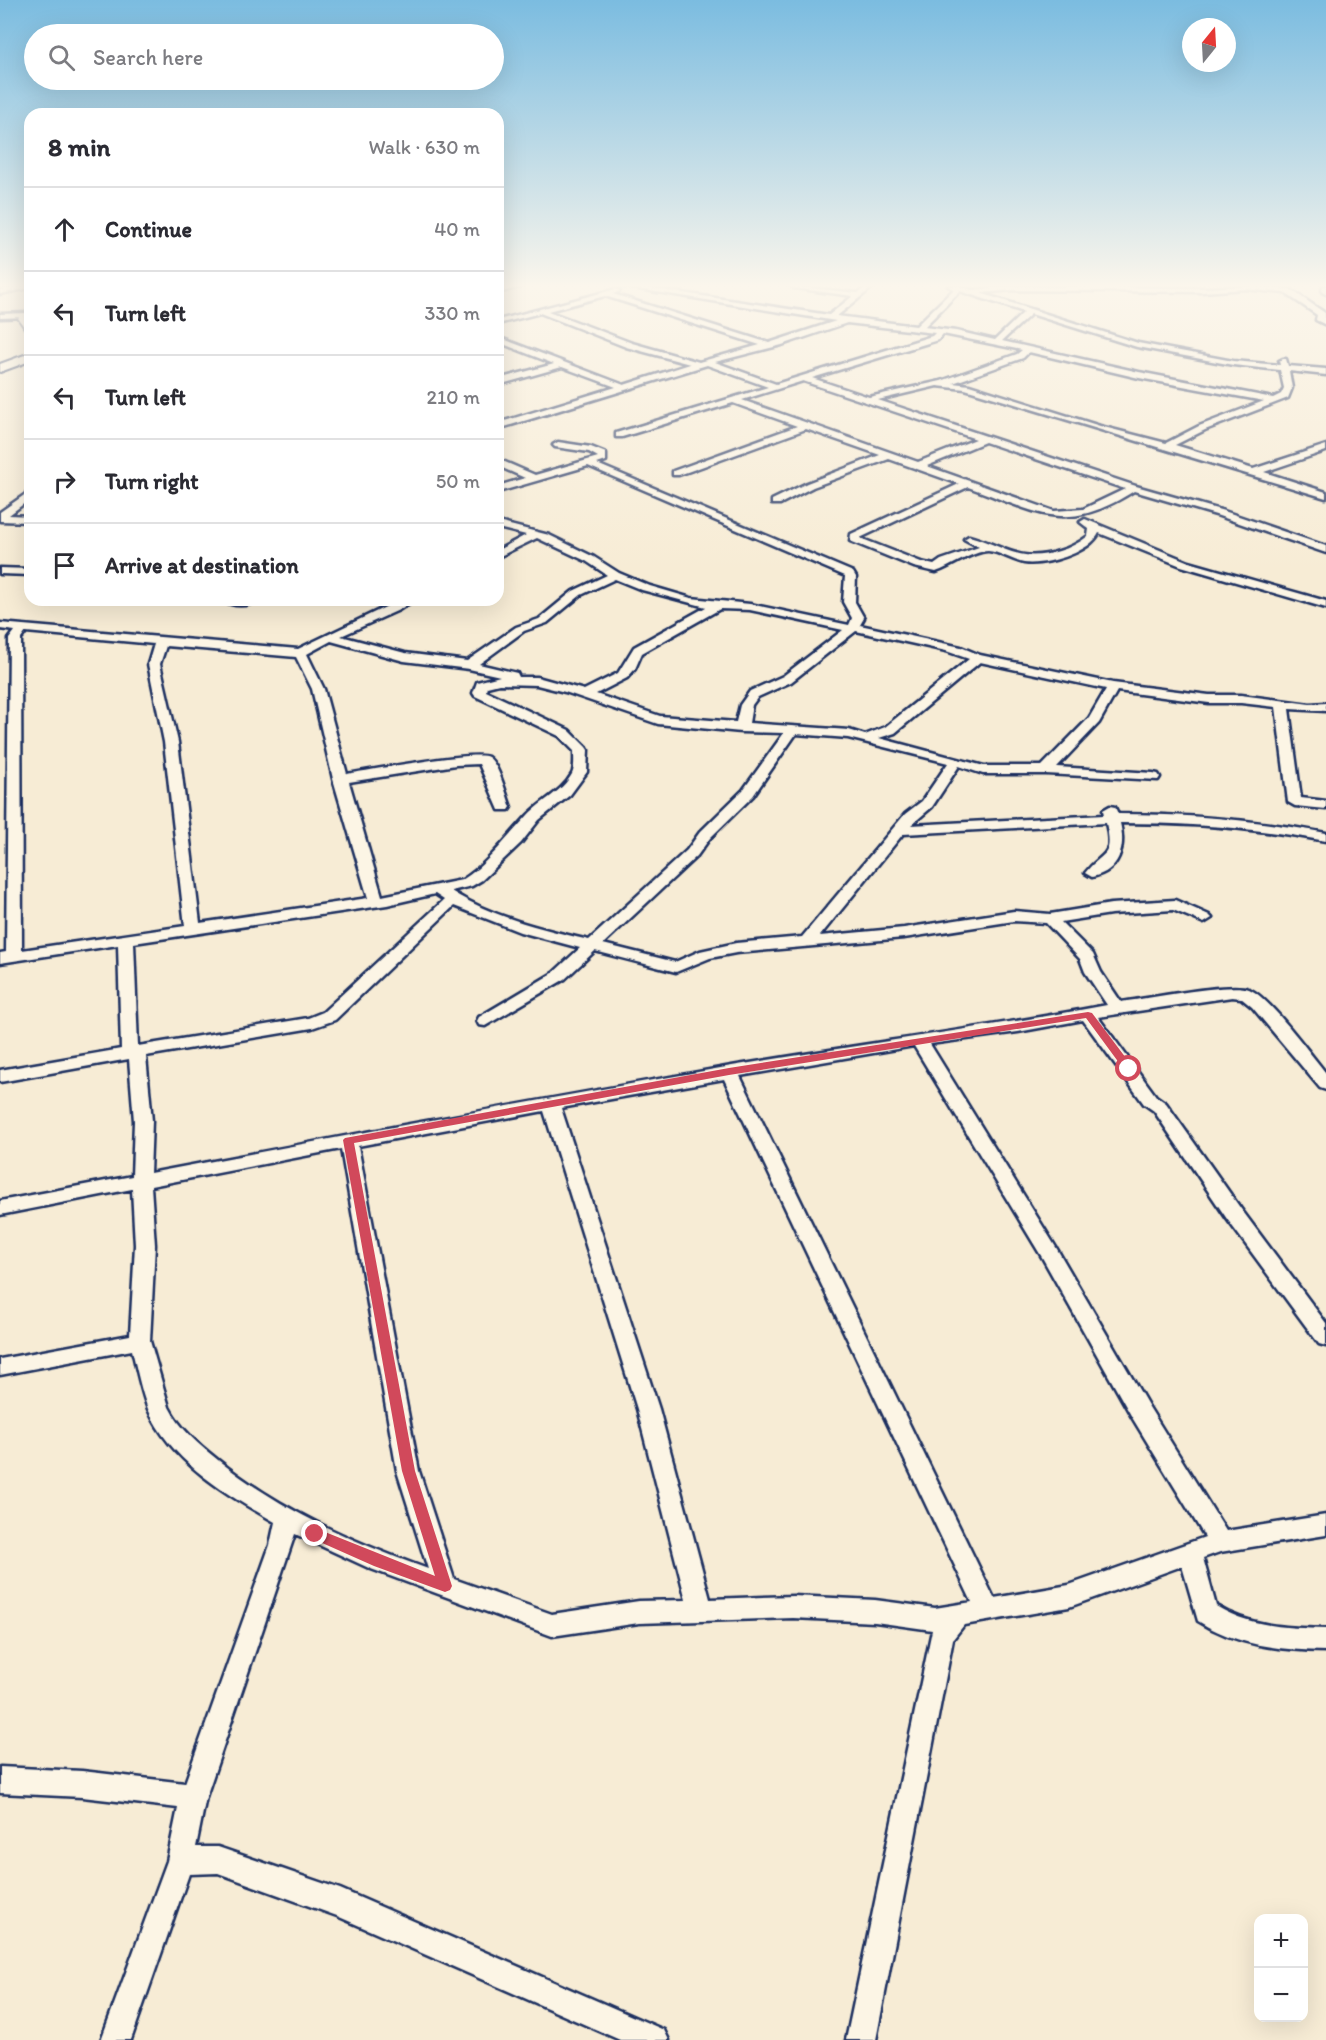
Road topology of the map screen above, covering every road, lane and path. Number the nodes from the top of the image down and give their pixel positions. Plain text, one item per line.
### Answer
1 (608, 381) edge
2 (642, 381) edge
3 (759, 381) edge
4 (795, 381) edge
5 (812, 381) edge
6 (951, 381) edge
7 (1174, 381) edge
8 (1286, 381) edge
9 (943, 384) junction
10 (774, 386) junction
11 (623, 387) junction
12 (734, 400) junction
13 (868, 400) junction
14 (1271, 400) junction
15 (504, 424) edge
16 (805, 426) junction
17 (619, 435) dead end
18 (986, 438) junction
19 (558, 445) dead end
20 (1167, 446) junction
21 (1326, 448) edge
22 (890, 455) junction
23 (590, 464) junction
24 (504, 465) edge
25 (917, 466) junction
26 (676, 473) dead end
27 (1251, 473) junction
28 (533, 478) junction
29 (966, 484) junction
30 (504, 487) edge
31 (1133, 488) junction
32 (1326, 495) edge
33 (24, 499) edge
34 (776, 502) dead end
35 (1067, 516) junction
36 (0, 517) edge
37 (24, 519) edge
38 (504, 526) edge
39 (1094, 527) junction
40 (537, 534) junction
41 (969, 539) dead end
42 (989, 547) junction
43 (1326, 550) edge
44 (504, 551) edge
45 (0, 571) edge
46 (24, 572) edge
47 (615, 575) junction
48 (1326, 605) edge
49 (395, 606) edge
50 (712, 606) junction
51 (0, 626) edge
52 (853, 628) junction
53 (22, 629) junction
54 (330, 637) junction
55 (161, 641) junction
56 (300, 653) junction
57 (982, 655) junction
58 (469, 665) junction
59 (525, 679) junction
60 (1113, 687) junction
61 (583, 695) junction
62 (1282, 704) junction
63 (1326, 707) edge
64 (741, 728) junction
65 (792, 731) junction
66 (868, 738) junction
67 (955, 762) junction
68 (1046, 770) junction
69 (1153, 777) dead end
70 (340, 779) junction
71 (1326, 805) edge
72 (504, 807) dead end
73 (1111, 814) junction
74 (899, 830) junction
75 (1326, 837) edge
76 (1092, 873) dead end
77 (446, 894) junction
78 (376, 901) junction
79 (1204, 918) dead end
80 (1050, 919) junction
81 (193, 928) junction
82 (126, 939) junction
83 (806, 943) junction
84 (592, 946) junction
85 (7, 957) edge
86 (1117, 1008) junction
87 (1088, 1015) junction
88 (484, 1021) dead end
89 (919, 1040) junction
90 (133, 1052) junction
91 (729, 1072) junction
92 (0, 1076) edge
93 (1326, 1084) edge
94 (551, 1104) junction
95 (348, 1140) junction
96 (141, 1181) junction
97 (0, 1208) edge
98 (1326, 1338) edge
99 (140, 1341) junction
100 (0, 1367) edge
101 (287, 1518) junction
102 (1326, 1525) edge
103 (310, 1531) junction
104 (1220, 1542) junction
105 (282, 1545) junction
106 (1190, 1553) junction
107 (445, 1586) junction
108 (701, 1610) junction
109 (988, 1610) junction
110 (942, 1623) junction
111 (1326, 1641) edge
112 (0, 1780) edge
113 (193, 1797) junction
114 (180, 1861) junction
115 (116, 2040) edge
116 (654, 2040) edge
117 (861, 2040) edge

1 - 11 street
2 - 11 street
3 - 10 street
4 - 10 street
5 - 13 street
6 - 9 street
7 - 14 street
8 - 14 street
9 - 13 street
9 - 20 street
10 - 12 street
11 - 15 street
12 - 16 street
12 - 17 street
13 - 18 street
14 - 20 street
16 - 22 street
16 - 26 street
18 - 25 street
18 - 31 street
19 - 23 street
20 - 27 street
21 - 27 street
22 - 25 street
22 - 34 street
23 - 28 street
23 - 52 street
24 - 28 street
25 - 29 street
27 - 32 street
28 - 30 street
29 - 35 street
29 - 42 street
31 - 35 street
31 - 43 street
33 - 36 street
35 - 39 street
36 - 37 street
38 - 40 street
39 - 42 street
39 - 48 street
40 - 44 street
40 - 47 street
41 - 42 street
45 - 46 street
47 - 50 street
47 - 58 street
49 - 54 street
50 - 52 street
50 - 61 street
51 - 53 street
52 - 57 street
52 - 64 street
53 - 55 street
53 - 85 street
54 - 56 street
54 - 58 street
55 - 56 street
55 - 81 street
56 - 70 street
57 - 60 street
57 - 66 street
58 - 59 street
59 - 61 street
59 - 77 street
60 - 62 street
60 - 68 street
61 - 64 street
62 - 63 street
62 - 71 street
64 - 65 street
65 - 66 street
65 - 84 street
66 - 67 street
67 - 68 street
67 - 74 street
68 - 69 street
70 - 72 street
70 - 78 street
73 - 74 street
73 - 75 street
73 - 76 street
74 - 83 street
77 - 78 street
77 - 84 street
77 - 90 street
78 - 81 street
79 - 80 street
80 - 83 street
80 - 86 street
81 - 82 street
82 - 85 street
82 - 90 street
83 - 84 street
84 - 88 street
86 - 87 street
86 - 93 street
87 - 89 street
87 - 98 street
89 - 91 street
89 - 104 street
90 - 92 street
90 - 96 street
91 - 94 street
91 - 109 street
94 - 95 street
94 - 108 street
95 - 96 street
95 - 107 street
96 - 97 street
96 - 99 street
99 - 100 street
99 - 101 street
101 - 103 street
101 - 105 street
102 - 104 street
103 - 105 street
103 - 107 street
104 - 106 street
105 - 113 street
106 - 109 street
106 - 111 street
107 - 108 street
108 - 110 street
109 - 110 street
110 - 117 street
112 - 113 street
113 - 114 street
114 - 115 street
114 - 116 street

